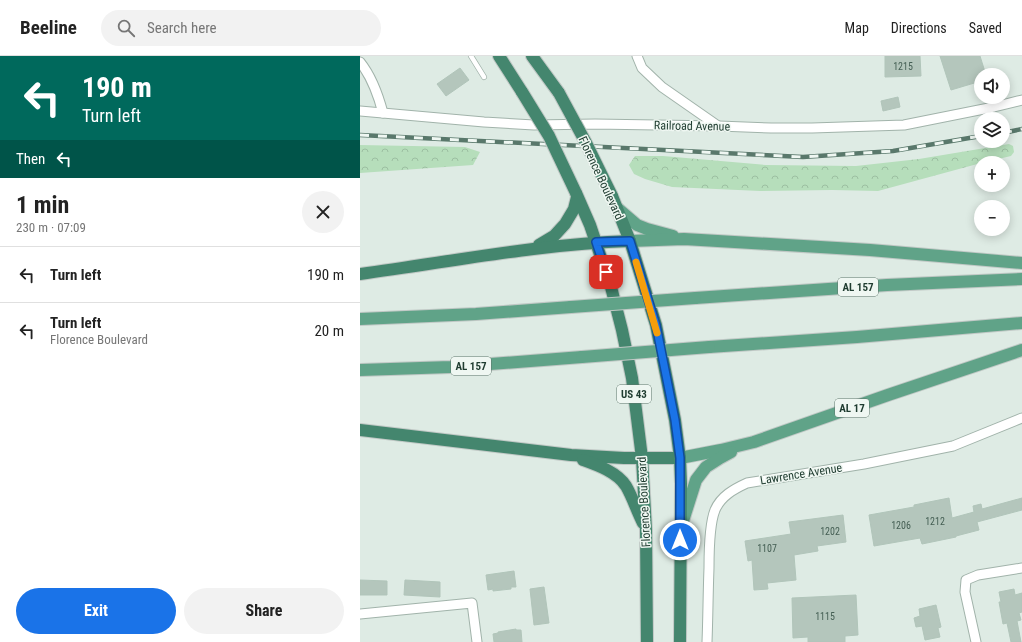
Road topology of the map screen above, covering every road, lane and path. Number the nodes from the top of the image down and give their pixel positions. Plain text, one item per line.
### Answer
1 (471, 56) edge
2 (499, 56) edge
3 (532, 56) edge
4 (637, 56) edge
5 (360, 62) edge
6 (484, 77) dead end
7 (1022, 100) edge
8 (360, 111) edge
9 (383, 113) junction
10 (719, 126) junction
11 (577, 195) junction
12 (614, 202) junction
13 (684, 239) junction
14 (630, 241) junction
15 (596, 242) junction
16 (534, 248) junction
17 (1022, 263) edge
18 (360, 274) edge
19 (1022, 279) edge
20 (360, 319) edge
21 (1022, 323) edge
22 (1022, 350) edge
23 (360, 370) edge
24 (1022, 418) edge
25 (360, 430) edge
26 (754, 442) junction
27 (571, 455) junction
28 (642, 458) junction
29 (680, 458) junction
30 (680, 529) junction
31 (646, 530) junction
32 (1022, 568) edge
33 (360, 614) edge
34 (477, 642) edge
35 (647, 642) edge
36 (680, 642) edge
37 (707, 642) edge
38 (976, 642) edge

1 - 6 lane
2 - 11 highway, Florence Boulevard / US 43, bridge
3 - 12 highway, Florence Boulevard / US 43, bridge
4 - 10 street
5 - 9 street
7 - 10 street, Railroad Avenue
8 - 9 street, Railroad Avenue
9 - 10 street, Railroad Avenue
11 - 15 highway, Florence Boulevard / US 43
11 - 16 highway
12 - 13 main road
12 - 14 highway, Florence Boulevard / US 43
13 - 14 main road
13 - 17 main road
14 - 15 highway
14 - 29 highway, Florence Boulevard / US 43
15 - 16 highway
15 - 28 highway, Florence Boulevard / US 43
16 - 18 highway
19 - 20 main road, AL 157, bridge
21 - 23 main road, AL 157, bridge
22 - 26 main road, AL 17
24 - 37 street, Lawrence Avenue
25 - 27 highway
26 - 29 main road, AL 17
26 - 30 main road
27 - 28 highway
27 - 31 highway
28 - 29 highway, AL 17
28 - 31 highway, Florence Boulevard / US 43
29 - 30 highway, Florence Boulevard / US 43
30 - 36 highway, Florence Boulevard / US 43
31 - 35 highway, Florence Boulevard / US 43
32 - 38 street
33 - 34 street

